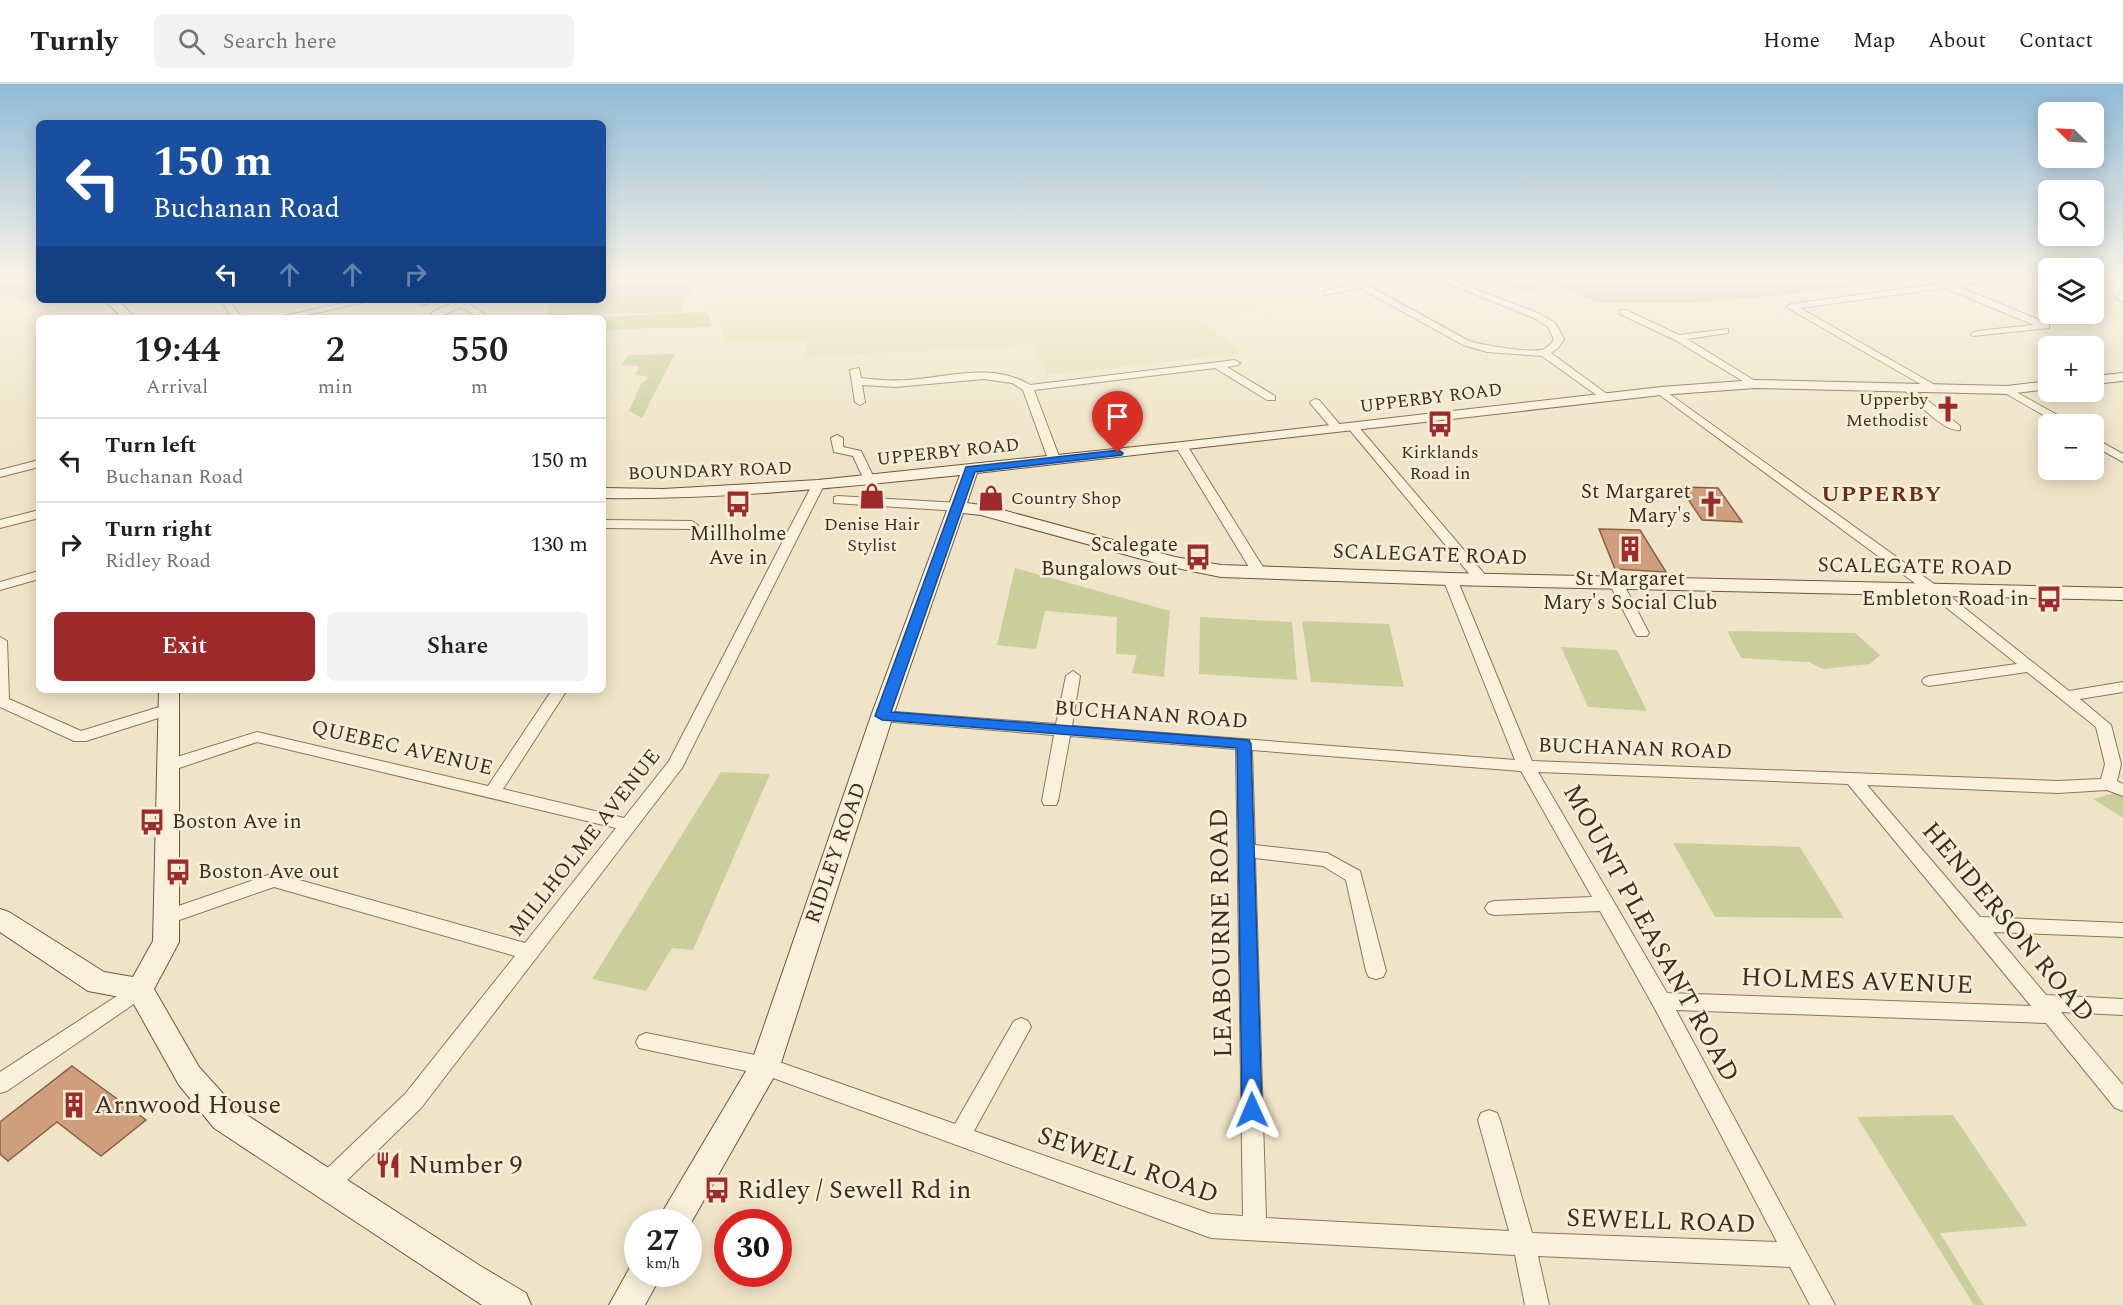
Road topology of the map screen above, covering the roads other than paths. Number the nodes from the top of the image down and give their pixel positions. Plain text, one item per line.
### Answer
1 (1448, 334) edge
2 (1556, 334) edge
3 (1669, 334) edge
4 (1705, 334) edge
5 (1838, 334) edge
6 (1678, 338) junction
7 (1544, 353) junction
8 (1235, 363) dead end
9 (1217, 366) junction
10 (2123, 377) edge
11 (2104, 379) edge
12 (1755, 384) junction
13 (2038, 386) edge
14 (1908, 387) junction
15 (1931, 387) junction
16 (1028, 388) junction
17 (2007, 390) junction
18 (1661, 391) junction
19 (1606, 397) junction
20 (1271, 398) dead end
21 (860, 402) dead end
22 (1315, 402) dead end
23 (2049, 414) edge
24 (1353, 427) junction
25 (1337, 428) junction
26 (1956, 428) dead end
27 (837, 438) dead end
28 (1182, 447) junction
29 (2104, 447) edge
30 (0, 459) edge
31 (1054, 459) junction
32 (2123, 459) edge
33 (36, 464) edge
34 (970, 470) junction
35 (2, 473) edge
36 (869, 480) junction
37 (818, 485) junction
38 (606, 493) edge
39 (838, 500) dead end
40 (958, 507) junction
41 (36, 514) edge
42 (0, 524) edge
43 (606, 524) edge
44 (692, 525) dead end
45 (1259, 572) junction
46 (36, 576) edge
47 (1450, 579) junction
48 (1482, 580) junction
49 (1616, 583) junction
50 (0, 586) edge
51 (1932, 589) junction
52 (2123, 594) edge
53 (1642, 633) dead end
54 (0, 641) edge
55 (2030, 667) junction
56 (1073, 676) dead end
57 (1929, 681) dead end
58 (2123, 687) edge
59 (558, 693) edge
60 (2066, 696) junction
61 (169, 700) edge
62 (882, 716) junction
63 (1063, 730) junction
64 (1244, 744) junction
65 (167, 765) junction
66 (1526, 766) junction
67 (1852, 779) junction
68 (2115, 787) edge
69 (493, 792) junction
70 (1050, 801) dead end
71 (628, 825) junction
72 (1246, 850) junction
73 (1605, 904) junction
74 (1494, 908) dead end
75 (165, 918) junction
76 (0, 920) edge
77 (1974, 924) junction
78 (2123, 930) edge
79 (529, 952) junction
80 (1376, 971) dead end
81 (140, 989) junction
82 (1661, 1001) junction
83 (2123, 1006) edge
84 (2046, 1009) junction
85 (1021, 1027) dead end
86 (646, 1042) dead end
87 (765, 1066) junction
88 (0, 1084) edge
89 (2123, 1101) edge
90 (1489, 1120) dead end
91 (960, 1136) junction
92 (326, 1185) junction
93 (682, 1209) edge
94 (1255, 1229) junction
95 (1524, 1244) junction
96 (1796, 1255) junction
97 (637, 1287) edge
98 (514, 1305) edge
99 (626, 1305) edge
100 (1537, 1305) edge
101 (1823, 1305) edge

1 - 7 street
2 - 7 street
3 - 6 street
4 - 6 street
5 - 15 street
6 - 12 street
7 - 19 street
8 - 9 street
9 - 16 street
9 - 20 street
10 - 11 street
12 - 14 street, UPPERBY ROAD
12 - 18 street, UPPERBY ROAD
13 - 17 street, UPPERBY ROAD
14 - 15 street, UPPERBY ROAD
14 - 26 street
15 - 17 street, UPPERBY ROAD
16 - 21 street
16 - 31 street
17 - 23 street
18 - 19 street, UPPERBY ROAD
18 - 51 street, BUCHANAN ROAD
19 - 24 street, UPPERBY ROAD
22 - 25 street
24 - 25 street, UPPERBY ROAD
24 - 48 street
25 - 28 street, UPPERBY ROAD
27 - 36 street
28 - 31 street, UPPERBY ROAD
28 - 45 street
29 - 32 street
30 - 35 street
31 - 34 street, UPPERBY ROAD
33 - 35 street
34 - 36 street, UPPERBY ROAD
34 - 40 street, RIDLEY ROAD
36 - 37 street, UPPERBY ROAD
37 - 38 street, BOUNDARY ROAD
37 - 71 street, MILLHOLME AVENUE
39 - 40 street
40 - 45 street, SCALEGATE ROAD
40 - 62 street, RIDLEY ROAD
41 - 42 street
43 - 44 street
45 - 47 street, SCALEGATE ROAD
46 - 50 street
47 - 48 street, SCALEGATE ROAD
47 - 66 street, MOUNT PLEASANT ROAD
48 - 49 street, SCALEGATE ROAD
49 - 51 street, SCALEGATE ROAD
49 - 53 street
51 - 52 street, SCALEGATE ROAD
51 - 55 street, BUCHANAN ROAD
54 - 61 street
55 - 57 street
55 - 60 street, BUCHANAN ROAD
56 - 63 street
58 - 60 street
59 - 69 street
60 - 68 street, BUCHANAN ROAD
61 - 65 street
62 - 63 street, BUCHANAN ROAD
62 - 87 street, RIDLEY ROAD
63 - 64 street, BUCHANAN ROAD
63 - 70 street
64 - 66 street, BUCHANAN ROAD
64 - 72 street, LEABOURNE ROAD
65 - 69 street, QUEBEC AVENUE
65 - 75 street
66 - 67 street, BUCHANAN ROAD
66 - 73 street, MOUNT PLEASANT ROAD
67 - 68 street, BUCHANAN ROAD
67 - 77 street, HENDERSON ROAD
69 - 71 street, QUEBEC AVENUE
71 - 79 street, MILLHOLME AVENUE
72 - 80 street
72 - 94 street, LEABOURNE ROAD
73 - 74 street
73 - 82 street, MOUNT PLEASANT ROAD
75 - 79 street
75 - 81 street
76 - 81 street
77 - 78 street
77 - 84 street, HENDERSON ROAD
79 - 92 street, MILLHOLME AVENUE
81 - 88 street
81 - 92 street
82 - 84 street, HOLMES AVENUE
82 - 96 street, MOUNT PLEASANT ROAD
83 - 84 street, HOLMES AVENUE
84 - 89 street, HENDERSON ROAD
85 - 91 street
86 - 87 street, SEWELL ROAD
87 - 91 street, SEWELL ROAD
87 - 93 street, RIDLEY ROAD
90 - 95 street
91 - 94 street, SEWELL ROAD
92 - 98 street
94 - 95 street, SEWELL ROAD
95 - 96 street, SEWELL ROAD
95 - 100 street
96 - 101 street, MOUNT PLEASANT ROAD
97 - 99 street

